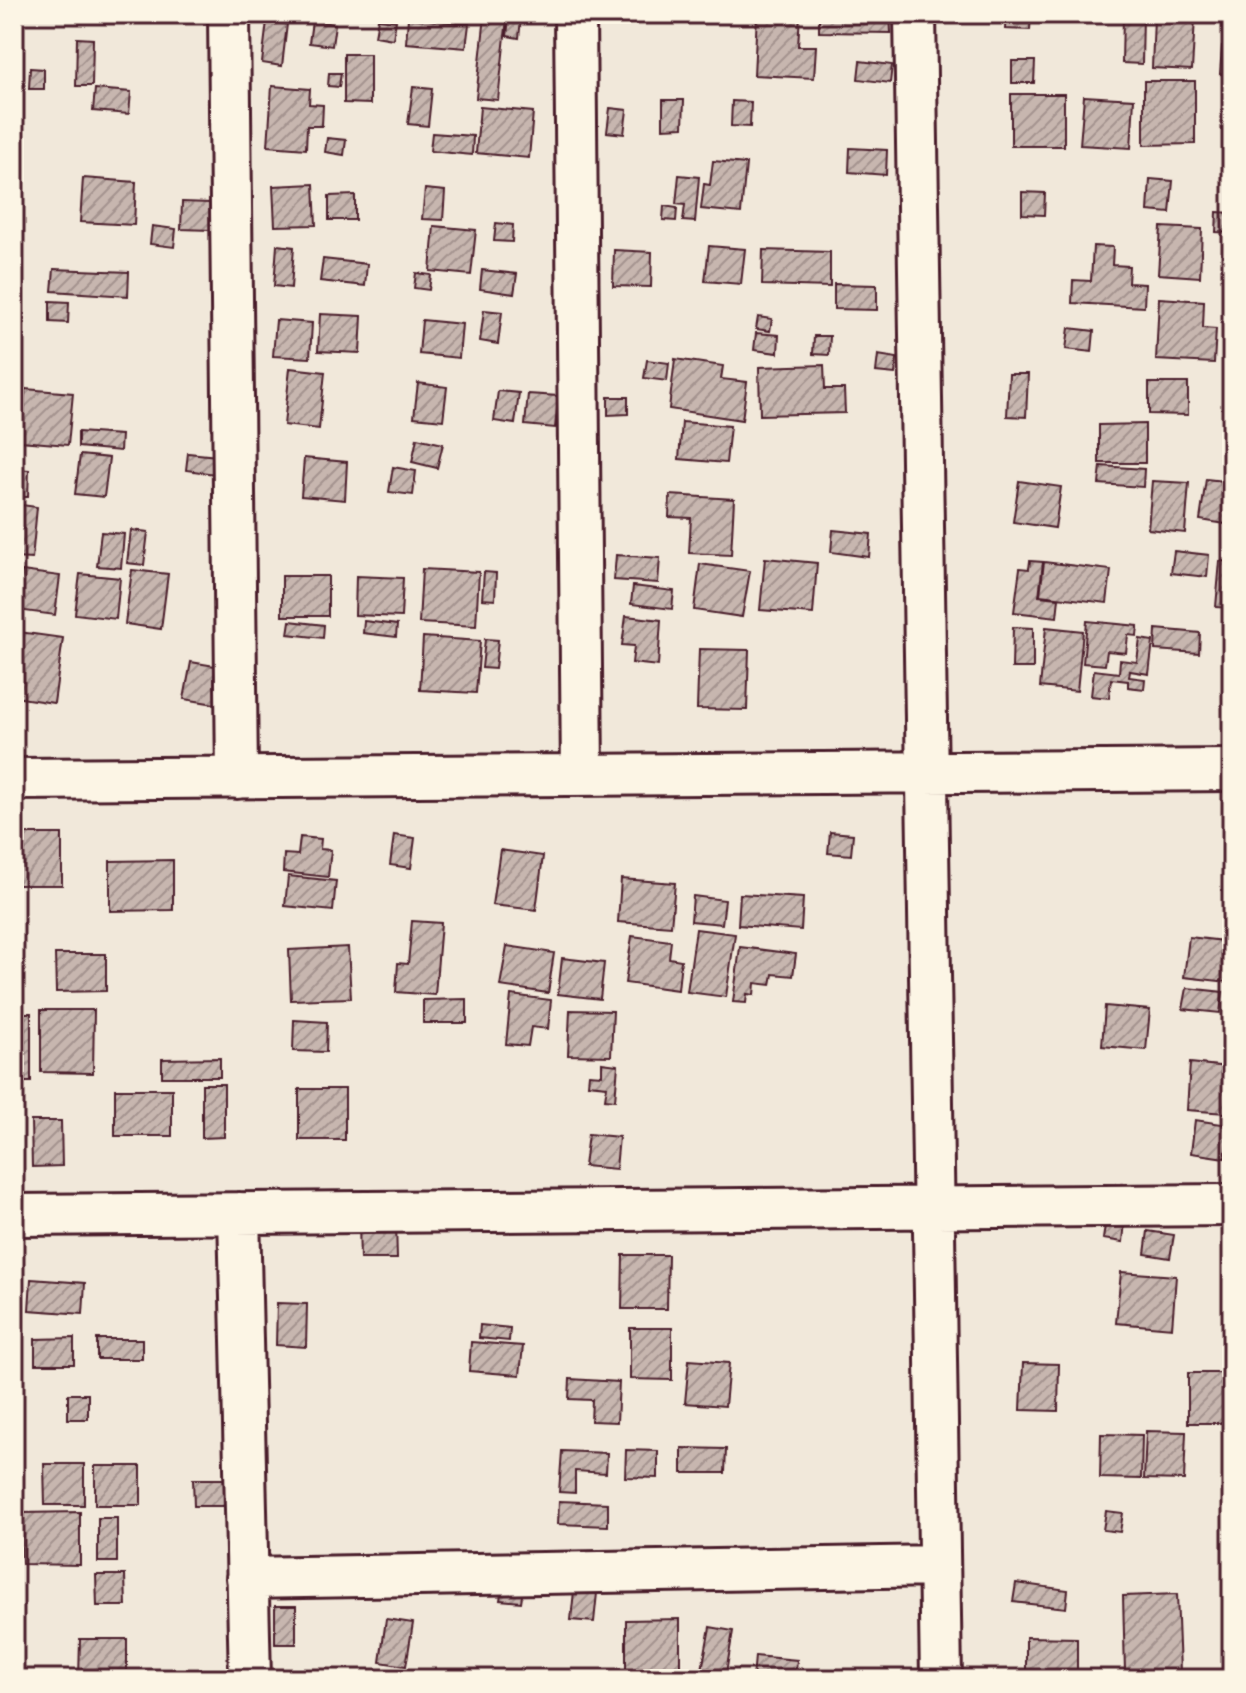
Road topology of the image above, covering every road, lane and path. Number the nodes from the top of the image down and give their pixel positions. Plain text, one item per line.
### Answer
1 (229, 14) edge
2 (575, 14) edge
3 (915, 14) edge
4 (1232, 770) edge
5 (927, 772) junction
6 (582, 775) junction
7 (237, 778) junction
8 (14, 779) edge
9 (1232, 1205) edge
10 (933, 1209) junction
11 (239, 1213) junction
12 (14, 1215) edge
13 (939, 1566) junction
14 (247, 1578) junction
15 (250, 1679) edge
16 (941, 1679) edge

1 - 7 street
2 - 6 street
3 - 5 street
4 - 5 street
5 - 6 street
5 - 10 street
6 - 7 street
7 - 8 street
9 - 10 street
10 - 11 street
10 - 13 street
11 - 12 street
11 - 14 street
13 - 14 street
13 - 16 street
14 - 15 street

